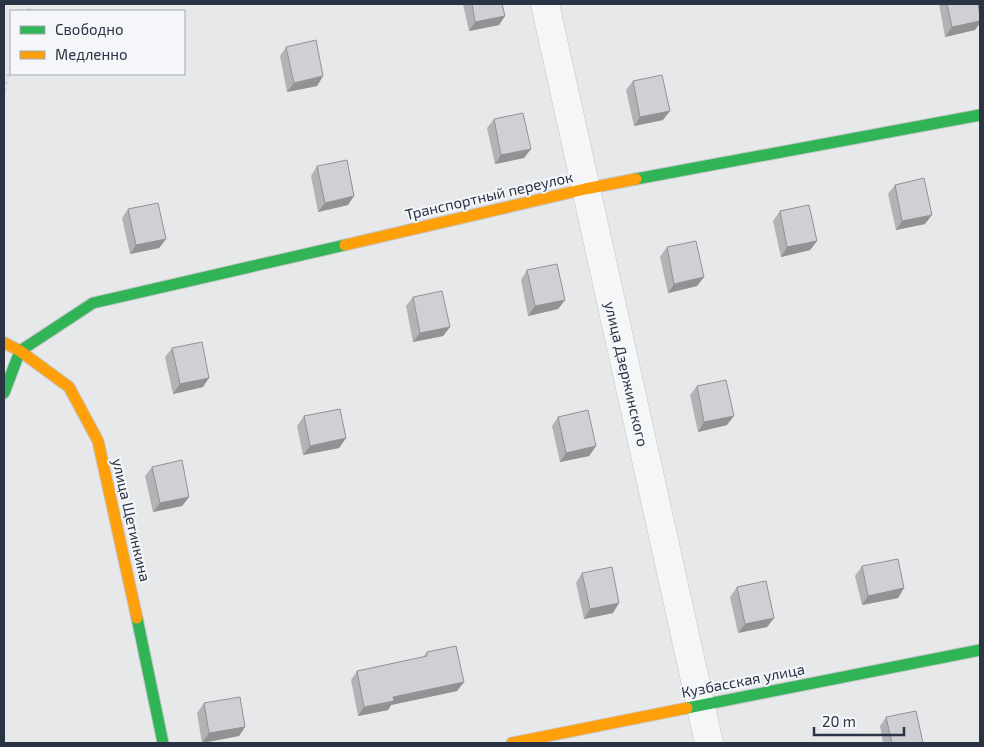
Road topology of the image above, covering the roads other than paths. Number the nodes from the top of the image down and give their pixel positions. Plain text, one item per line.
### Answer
1 (545, 4) edge
2 (980, 115) edge
3 (585, 189) junction
4 (4, 342) edge
5 (20, 352) junction
6 (4, 394) edge
7 (980, 650) edge
8 (700, 704) junction
9 (163, 743) edge
10 (512, 743) edge
11 (709, 743) edge

1 - 3 street, улица Дзержинского
2 - 3 street, Транспортный переулок
3 - 5 street, Транспортный переулок
3 - 8 street, улица Дзержинского
4 - 5 street, улица Щетинкина
5 - 6 street
5 - 9 street, улица Щетинкина
7 - 8 street, Кузбасская улица
8 - 10 street, Кузбасская улица
8 - 11 street, улица Дзержинского

